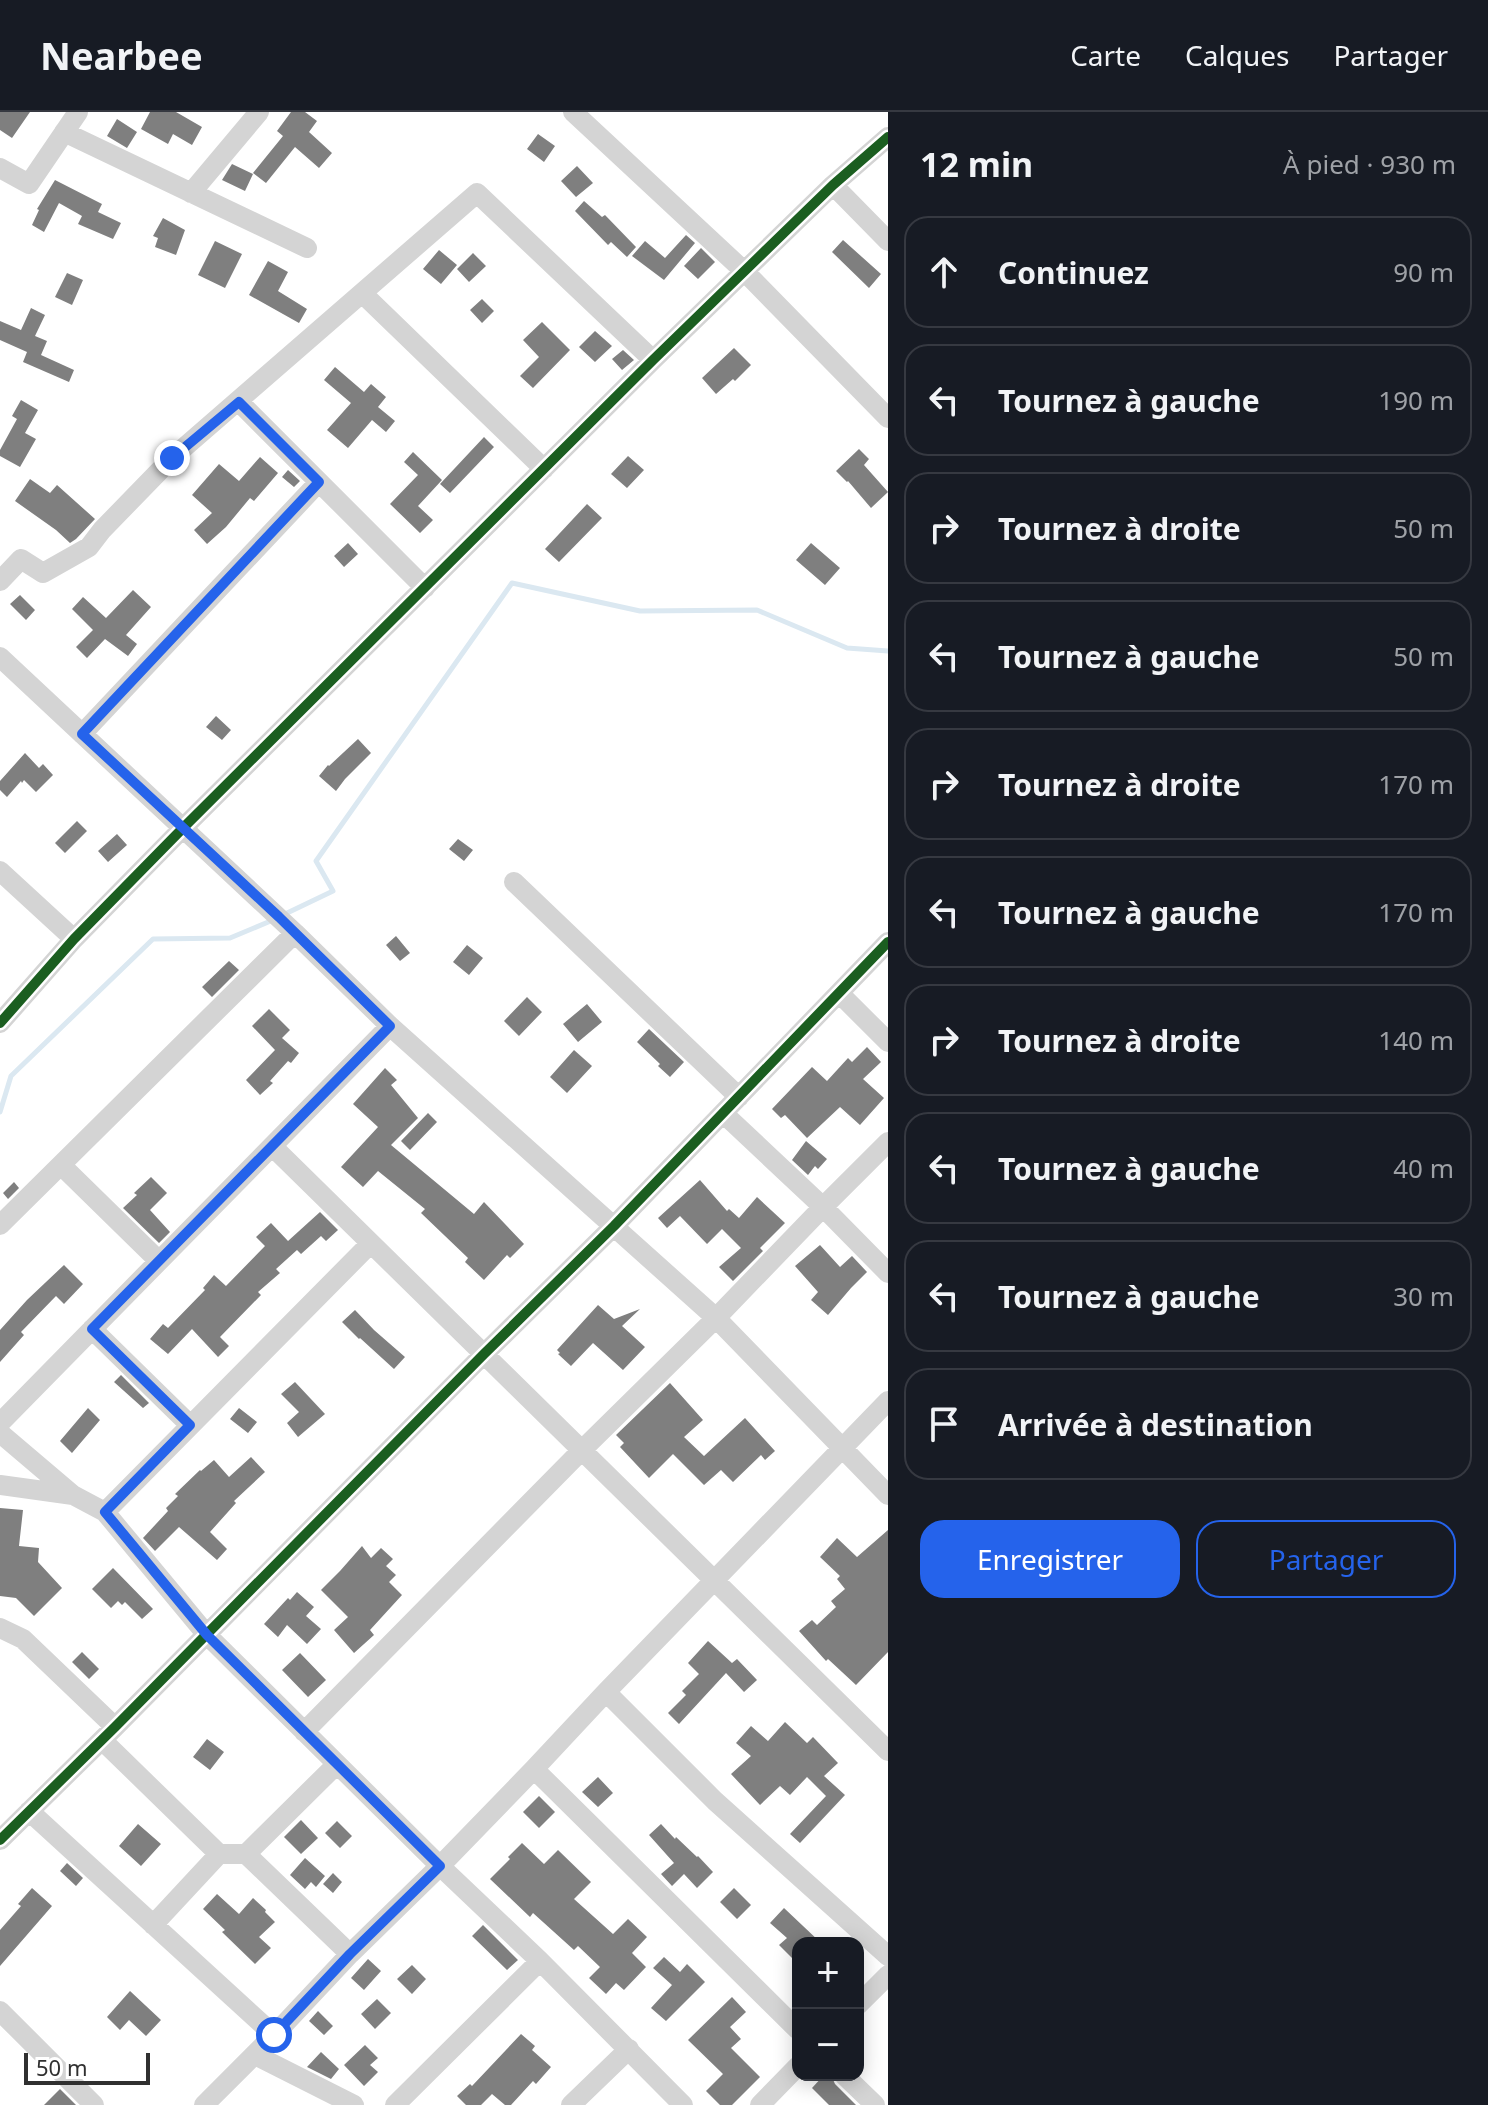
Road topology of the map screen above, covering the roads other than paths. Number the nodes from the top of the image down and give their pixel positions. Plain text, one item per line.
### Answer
1 (78, 112) edge
2 (259, 112) edge
3 (573, 112) edge
4 (64, 132) junction
5 (888, 137) edge
6 (0, 168) edge
7 (833, 185) junction
8 (191, 193) junction
9 (888, 241) edge
10 (307, 248) dead end
11 (745, 272) junction
12 (362, 293) junction
13 (653, 360) junction
14 (239, 402) junction
15 (888, 418) edge
16 (544, 469) junction
17 (319, 482) junction
18 (0, 581) edge
19 (425, 588) junction
20 (0, 657) edge
21 (82, 734) junction
22 (183, 828) junction
23 (0, 871) edge
24 (514, 882) dead end
25 (295, 933) junction
26 (74, 939) junction
27 (888, 942) edge
28 (839, 993) junction
29 (0, 1023) edge
30 (390, 1026) junction
31 (888, 1042) edge
32 (739, 1097) junction
33 (724, 1114) junction
34 (888, 1142) edge
35 (272, 1146) junction
36 (61, 1165) junction
37 (823, 1207) junction
38 (0, 1225) edge
39 (614, 1226) junction
40 (370, 1244) junction
41 (159, 1261) junction
42 (888, 1273) edge
43 (716, 1318) junction
44 (92, 1329) junction
45 (484, 1354) junction
46 (888, 1401) edge
47 (0, 1423) edge
48 (190, 1425) junction
49 (0, 1433) edge
50 (844, 1448) junction
51 (581, 1451) junction
52 (0, 1485) edge
53 (73, 1495) junction
54 (888, 1495) edge
55 (105, 1512) junction
56 (713, 1581) junction
57 (0, 1628) edge
58 (207, 1635) junction
59 (606, 1692) junction
60 (304, 1732) junction
61 (108, 1733) junction
62 (888, 1751) edge
63 (337, 1764) junction
64 (534, 1769) junction
65 (29, 1811) junction
66 (0, 1840) edge
67 (219, 1854) junction
68 (246, 1854) junction
69 (440, 1866) junction
70 (153, 1925) junction
71 (350, 1954) junction
72 (888, 1956) edge
73 (540, 1961) junction
74 (888, 1975) edge
75 (864, 1999) edge
76 (0, 2011) edge
77 (792, 2024) edge
78 (274, 2035) junction
79 (629, 2049) junction
80 (255, 2055) junction
81 (792, 2072) edge
82 (850, 2081) edge
83 (94, 2105) edge
84 (204, 2105) edge
85 (354, 2105) edge
86 (395, 2105) edge
87 (571, 2105) edge
88 (683, 2105) edge
89 (760, 2105) edge
90 (875, 2105) edge

1 - 4 street
2 - 8 street
3 - 11 street
4 - 6 street
4 - 8 street
5 - 7 street
7 - 9 street
7 - 11 street
8 - 10 street
11 - 13 street
11 - 15 street
12 - 13 street
12 - 14 street
12 - 16 street
13 - 16 street
14 - 17 street
14 - 18 street
16 - 19 street
17 - 19 street
17 - 21 street
19 - 22 street
20 - 21 street
21 - 22 street
22 - 25 street
22 - 26 street
23 - 26 street
24 - 32 street
25 - 30 street
25 - 36 street
26 - 29 street
27 - 28 street
28 - 31 street
28 - 32 street
30 - 35 street
30 - 39 street
32 - 33 street
33 - 37 street
33 - 39 street
34 - 37 street
35 - 40 street
35 - 41 street
36 - 38 street
36 - 41 street
37 - 42 street
37 - 43 street
39 - 43 street
39 - 45 street
40 - 45 street
40 - 48 street
41 - 44 street
43 - 50 street
43 - 51 street
44 - 47 street
44 - 48 street
45 - 51 street
45 - 58 street
46 - 50 street
48 - 55 street
49 - 53 street
50 - 54 street
50 - 56 street
51 - 56 street
51 - 60 street
52 - 53 street
53 - 55 street
55 - 58 street
56 - 59 street
56 - 62 street
57 - 61 street
58 - 60 street
58 - 61 street
59 - 64 street
59 - 72 street
60 - 63 street
61 - 65 street
61 - 67 street
63 - 68 street
63 - 69 street
64 - 69 street
64 - 77 street
65 - 66 street
65 - 70 street
67 - 68 street
67 - 70 street
68 - 71 street
69 - 71 street
69 - 73 street
70 - 78 street
71 - 78 street
73 - 79 street
73 - 86 street
74 - 75 street
76 - 83 street
78 - 80 street
79 - 87 street
79 - 88 street
80 - 84 street
80 - 85 street
81 - 89 street
82 - 90 street

